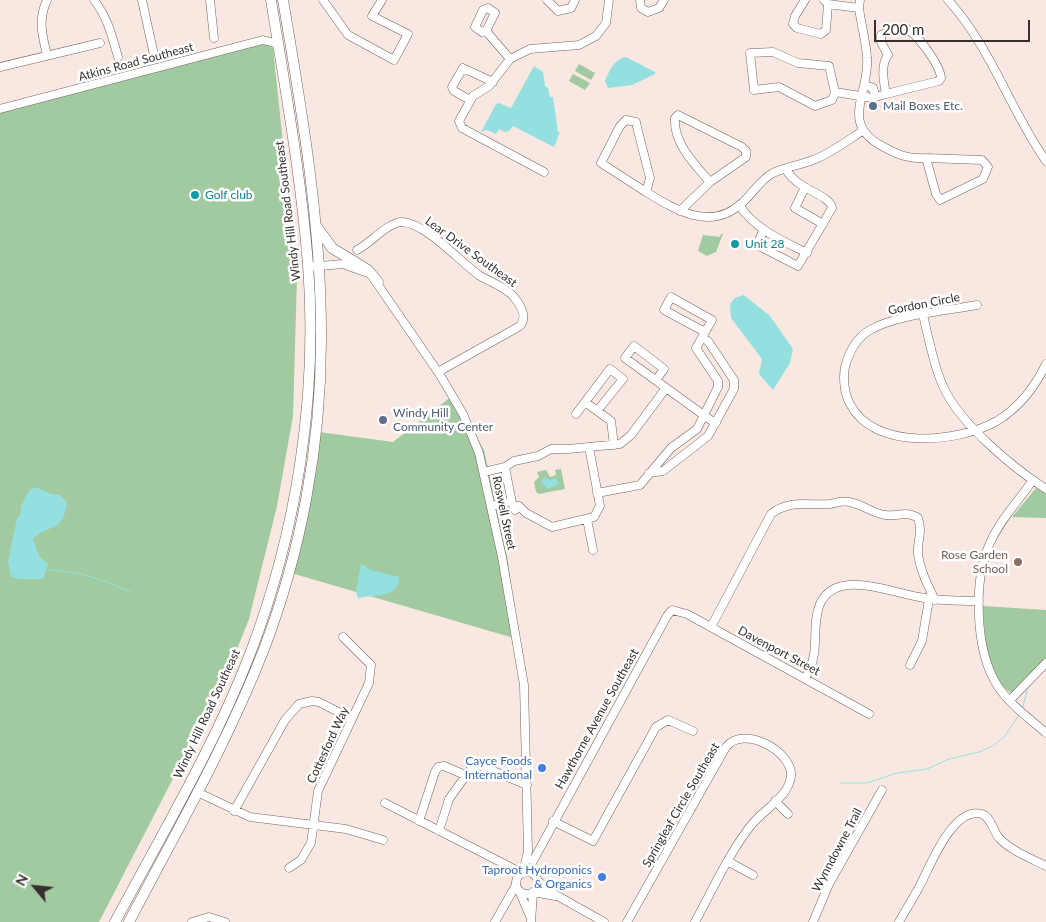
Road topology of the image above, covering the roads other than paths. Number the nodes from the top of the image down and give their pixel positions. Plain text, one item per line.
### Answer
1 (47, 0) edge
2 (94, 0) edge
3 (142, 0) edge
4 (210, 0) edge
5 (270, 0) edge
6 (285, 0) edge
7 (323, 0) edge
8 (382, 0) edge
9 (547, 0) edge
10 (575, 0) edge
11 (610, 0) edge
12 (640, 0) edge
13 (664, 0) edge
14 (805, 0) edge
15 (948, 0) edge
16 (826, 2) edge
17 (859, 4) edge
18 (486, 31) dead end
19 (214, 38) dead end
20 (100, 43) dead end
21 (278, 44) junction
22 (48, 55) junction
23 (154, 55) dead end
24 (118, 57) dead end
25 (510, 58) junction
26 (0, 67) edge
27 (493, 82) junction
28 (864, 85) junction
29 (835, 92) junction
30 (886, 94) junction
31 (860, 97) junction
32 (876, 97) junction
33 (470, 100) junction
34 (0, 108) edge
35 (299, 108) junction
36 (862, 131) junction
37 (926, 158) junction
38 (1046, 161) edge
39 (786, 169) junction
40 (544, 172) dead end
41 (710, 182) junction
42 (805, 187) junction
43 (646, 192) junction
44 (739, 205) junction
45 (680, 211) junction
46 (823, 224) junction
47 (316, 226) junction
48 (763, 230) junction
49 (357, 250) dead end
50 (807, 254) junction
51 (308, 266) junction
52 (319, 266) junction
53 (378, 282) junction
54 (977, 305) dead end
55 (923, 315) junction
56 (704, 335) junction
57 (1046, 364) edge
58 (438, 372) junction
59 (656, 380) junction
60 (666, 388) junction
61 (585, 402) junction
62 (598, 411) junction
63 (576, 414) dead end
64 (704, 415) junction
65 (716, 422) junction
66 (975, 431) junction
67 (614, 445) junction
68 (589, 447) junction
69 (505, 467) junction
70 (484, 472) junction
71 (649, 473) junction
72 (1034, 480) junction
73 (1046, 489) edge
74 (597, 493) junction
75 (513, 504) junction
76 (492, 506) junction
77 (587, 520) junction
78 (593, 550) dead end
79 (932, 599) junction
80 (979, 601) junction
81 (676, 610) joint
82 (711, 627) junction
83 (343, 636) dead end
84 (1046, 663) edge
85 (910, 664) dead end
86 (805, 678) junction
87 (1010, 700) junction
88 (869, 714) dead end
89 (352, 718) junction
90 (693, 731) dead end
91 (1046, 733) edge
92 (465, 775) junction
93 (527, 785) junction
94 (882, 790) dead end
95 (197, 792) junction
96 (775, 801) junction
97 (385, 803) dead end
98 (234, 811) junction
99 (788, 814) dead end
100 (419, 821) junction
101 (553, 821) junction
102 (314, 826) junction
103 (439, 831) junction
104 (384, 840) dead end
105 (541, 843) junction
106 (528, 849) junction
107 (533, 860) junction
108 (729, 862) junction
109 (1046, 866) edge
110 (289, 868) dead end
111 (753, 875) dead end
112 (536, 879) junction
113 (519, 882) junction
114 (533, 892) junction
115 (559, 897) junction
116 (531, 920) edge
117 (115, 922) edge
118 (129, 922) edge
119 (192, 922) edge
120 (225, 922) edge
121 (495, 922) edge
122 (604, 922) edge
123 (627, 922) edge
124 (695, 922) edge
125 (813, 922) edge
126 (899, 922) edge

1 - 22 street
2 - 24 street
3 - 23 street
4 - 19 street
5 - 21 main road, Windy Hill Road Southeast
6 - 35 main road, Windy Hill Road Southeast
7 - 8 street
9 - 10 street
11 - 25 street
12 - 13 street
14 - 16 street
15 - 38 street
16 - 17 street
17 - 28 street
18 - 25 street
20 - 22 street
21 - 34 street, Atkins Road Southeast
21 - 35 main road
21 - 51 main road, Windy Hill Road Southeast
22 - 26 street
25 - 27 street
27 - 33 street
27 - 33 street
28 - 31 street
28 - 32 street
29 - 29 street
29 - 31 street
30 - 30 street
30 - 32 street
31 - 32 street
31 - 36 street
33 - 40 street
35 - 47 main road, Windy Hill Road Southeast
36 - 37 street
36 - 39 street
37 - 37 street
39 - 42 street
39 - 44 street
41 - 41 street
41 - 45 street
42 - 46 street
42 - 46 street
43 - 43 street
43 - 45 street
44 - 45 street
44 - 48 street
46 - 50 street
47 - 52 main road, Windy Hill Road Southeast
47 - 53 main road
48 - 50 street
48 - 50 street
49 - 58 street, Lear Drive Southeast
51 - 52 street, Roswell Street
51 - 117 main road, Windy Hill Road Southeast
52 - 53 street, Roswell Street
52 - 95 main road, Windy Hill Road Southeast
53 - 58 street, Roswell Street
54 - 55 street, Gordon Circle
55 - 66 street
55 - 66 street, Gordon Circle
56 - 56 street
56 - 64 street
56 - 65 street
57 - 66 street, Gordon Circle
58 - 70 street, Roswell Street
59 - 59 street
59 - 60 street
60 - 64 street
60 - 67 street
61 - 62 street
61 - 62 street
61 - 63 street
62 - 67 street
64 - 65 street
64 - 71 street
65 - 71 street
66 - 72 street
67 - 68 street
68 - 69 street
68 - 74 street
69 - 70 street
69 - 75 street
70 - 76 street, Roswell Street
71 - 74 street
72 - 73 street
72 - 80 street
74 - 77 street
75 - 76 street
75 - 77 street
76 - 93 street, Roswell Street
77 - 78 street
79 - 80 street
79 - 82 street
79 - 85 street
79 - 86 street
80 - 87 street
81 - 82 street, Davenport Street
81 - 101 street, Hawthorne Avenue Southeast
82 - 86 street, Davenport Street
83 - 89 street, Cottesford Way
84 - 87 street
86 - 88 street, Davenport Street
87 - 91 street
89 - 98 street
89 - 102 street, Cottesford Way
90 - 101 street
92 - 93 street
92 - 100 street
92 - 103 street
93 - 106 street, Roswell Street
94 - 125 street, Wynndowne Trail
95 - 98 street
95 - 118 main road, Windy Hill Road Southeast
96 - 99 street
96 - 108 street, Springleaf Circle Southeast
96 - 123 street, Springleaf Circle Southeast
97 - 100 street
98 - 102 street
100 - 103 street
101 - 105 street, Hawthorne Avenue Southeast
102 - 104 street
102 - 110 street, Cottesford Way
103 - 113 street
105 - 106 street
105 - 107 street, Hawthorne Avenue Southeast
106 - 107 street, Roswell Street
106 - 113 street, Roswell Street
107 - 112 street, Roswell Street
108 - 111 street
108 - 124 street, Springleaf Circle Southeast
109 - 126 street
112 - 113 street
112 - 114 street
112 - 115 street
113 - 114 street
113 - 116 street
113 - 121 street
114 - 115 street
114 - 116 street
115 - 122 street
119 - 120 street

